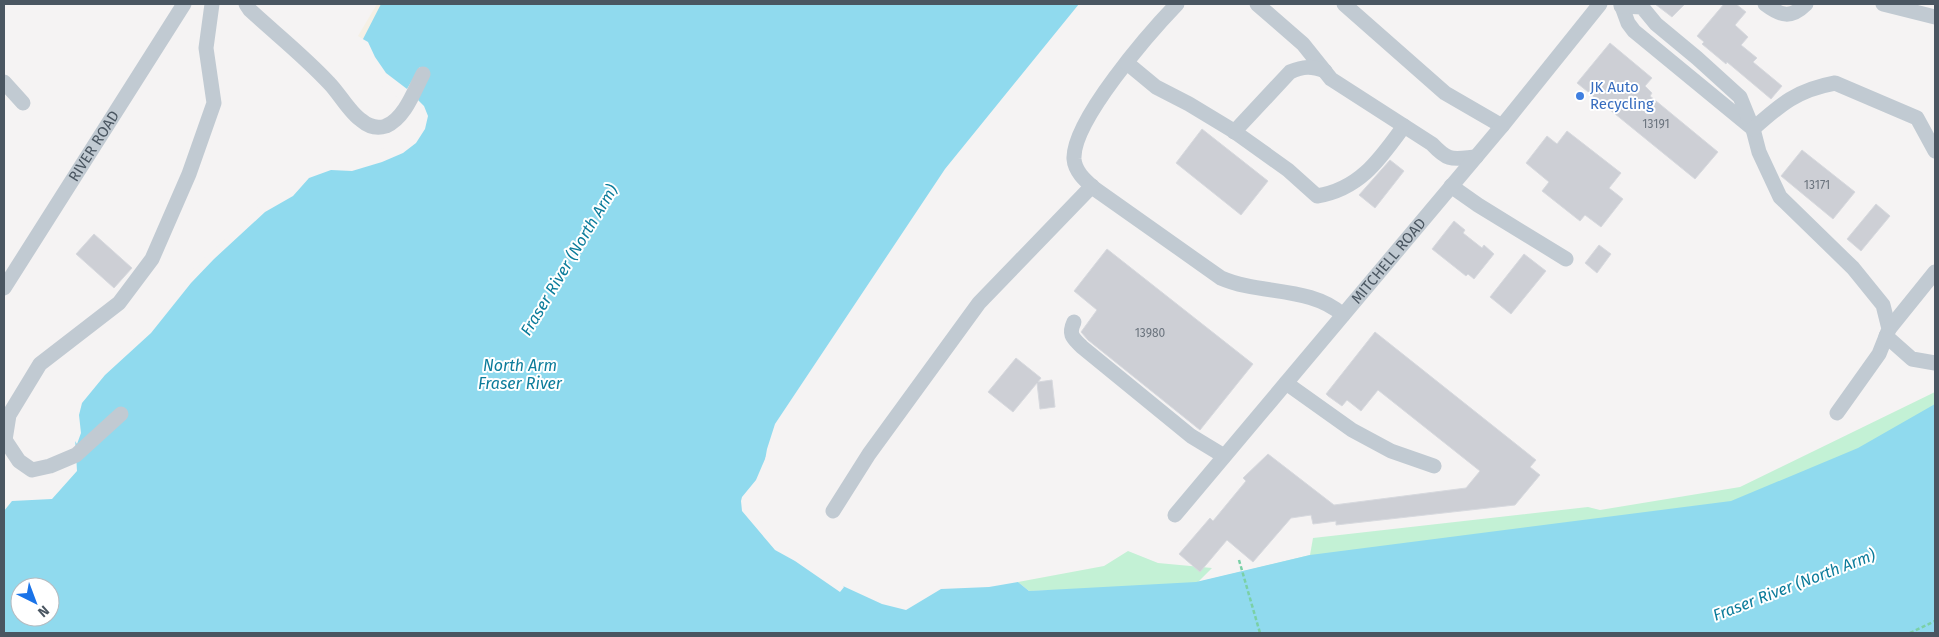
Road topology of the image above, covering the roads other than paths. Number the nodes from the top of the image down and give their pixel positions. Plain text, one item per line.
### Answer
1 (184, 4) edge
2 (212, 4) edge
3 (246, 4) edge
4 (1177, 4) edge
5 (1258, 4) edge
6 (1344, 4) edge
7 (1600, 4) edge
8 (1765, 4) edge
9 (1806, 4) edge
10 (1883, 4) edge
11 (1621, 5) edge
12 (1935, 17) edge
13 (1127, 63) junction
14 (1325, 71) junction
15 (423, 74) dead end
16 (4, 82) edge
17 (23, 103) dead end
18 (1404, 126) junction
19 (1502, 126) junction
20 (1753, 129) junction
21 (1234, 132) junction
22 (1935, 151) edge
23 (1476, 157) junction
24 (1092, 186) junction
25 (1451, 186) junction
26 (1566, 259) dead end
27 (1935, 272) edge
28 (4, 288) edge
29 (1343, 315) junction
30 (1074, 322) dead end
31 (1888, 333) junction
32 (1935, 364) edge
33 (1286, 383) junction
34 (1837, 413) dead end
35 (121, 414) dead end
36 (1224, 456) junction
37 (1434, 466) dead end
38 (833, 511) dead end
39 (1175, 515) dead end

1 - 28 street, RIVER ROAD
2 - 35 street
3 - 15 street
4 - 13 street
5 - 14 street
6 - 19 street
7 - 19 street, MITCHELL ROAD
8 - 9 street
10 - 12 street
11 - 20 street
11 - 20 street
13 - 21 street
13 - 24 street
14 - 18 street
14 - 21 street
16 - 17 street
18 - 21 street
18 - 23 street
19 - 23 street, MITCHELL ROAD
20 - 22 street
20 - 31 street
23 - 25 street, MITCHELL ROAD
24 - 29 street
24 - 38 street
25 - 26 street
25 - 29 street, MITCHELL ROAD
27 - 31 street
29 - 33 street, MITCHELL ROAD
30 - 36 street
31 - 32 street
31 - 34 street
33 - 36 street, MITCHELL ROAD
33 - 37 street
36 - 39 street, MITCHELL ROAD

